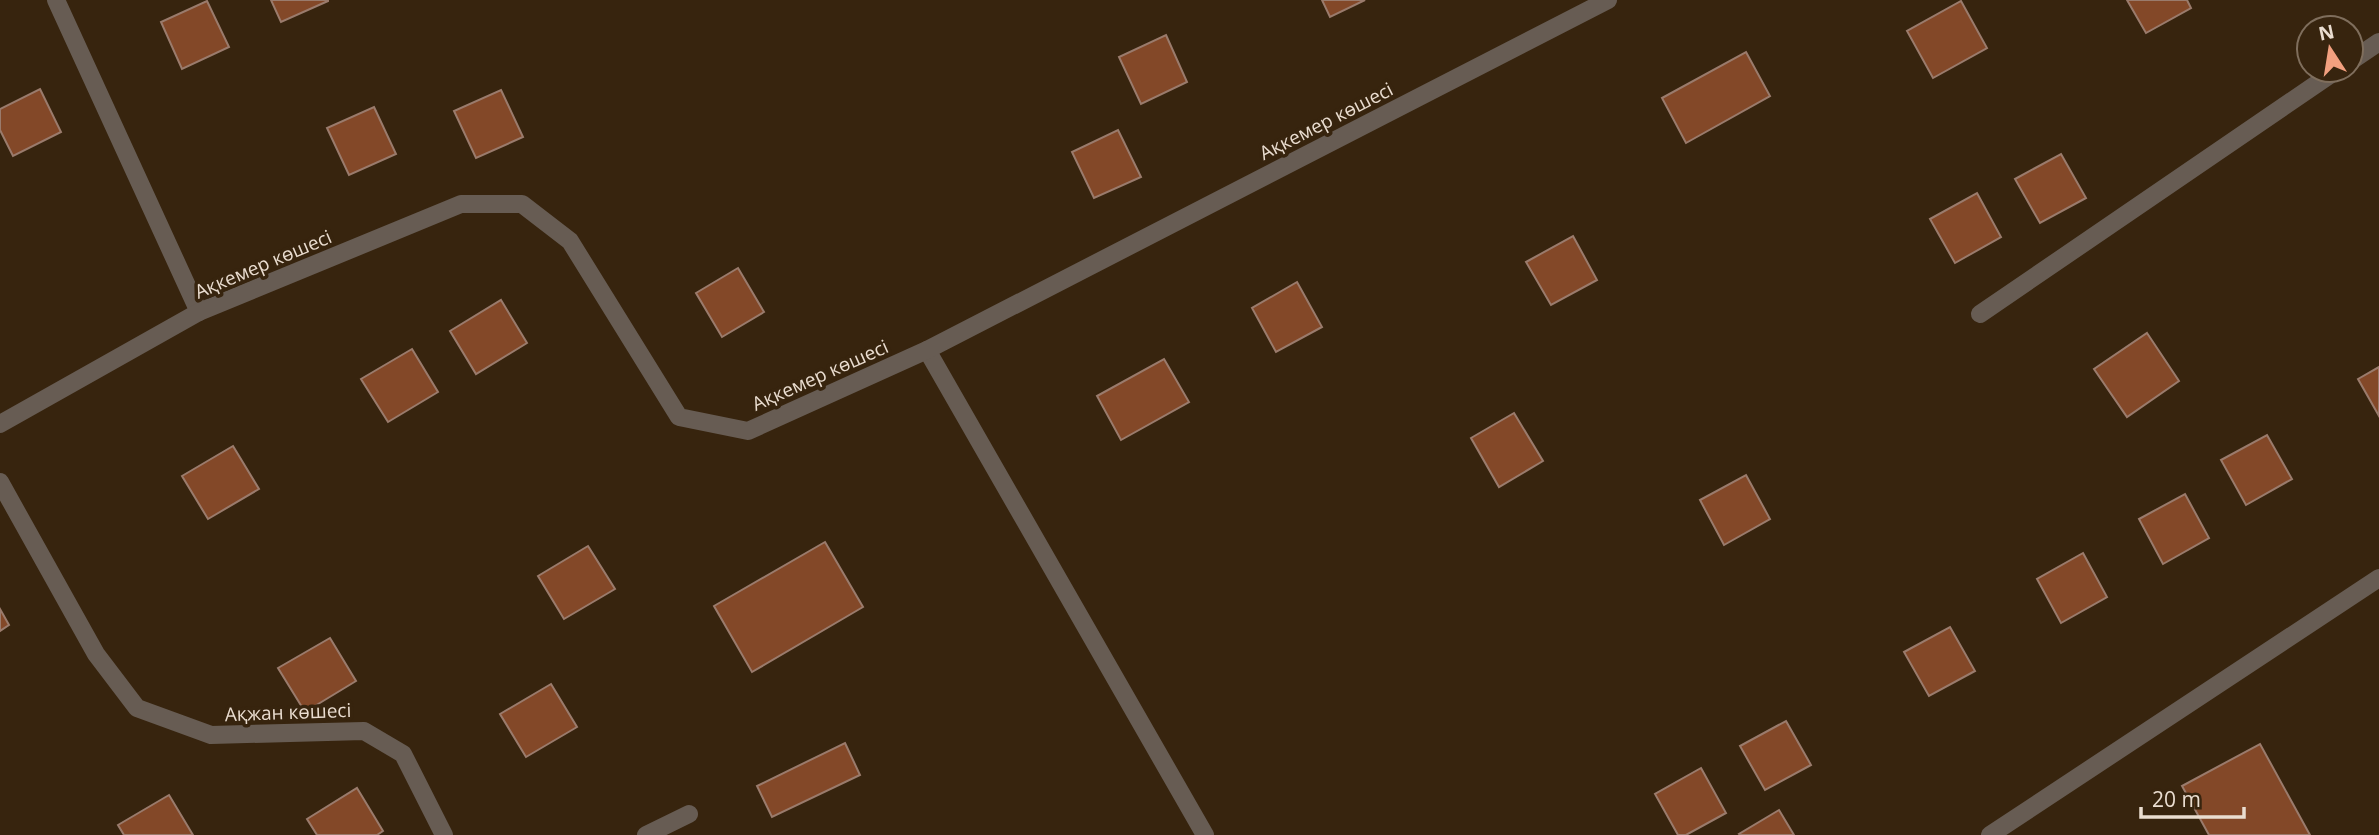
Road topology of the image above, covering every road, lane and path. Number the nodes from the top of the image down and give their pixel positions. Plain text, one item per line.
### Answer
1 (56, 0) edge
2 (1608, 0) edge
3 (2317, 84) edge
4 (200, 312) junction
5 (1980, 314) dead end
6 (927, 350) junction
7 (0, 424) edge
8 (0, 482) edge
9 (2379, 578) edge
10 (689, 814) dead end
11 (444, 835) edge
12 (646, 835) edge
13 (1205, 835) edge
14 (1990, 835) edge

1 - 4 street
2 - 6 street, Ақкемер көшесі
3 - 5 street
4 - 6 street, Ақкемер көшесі
4 - 7 street, Ақкемер көшесі
6 - 13 street
8 - 11 street, Ақжан көшесі
9 - 14 street
10 - 12 street

